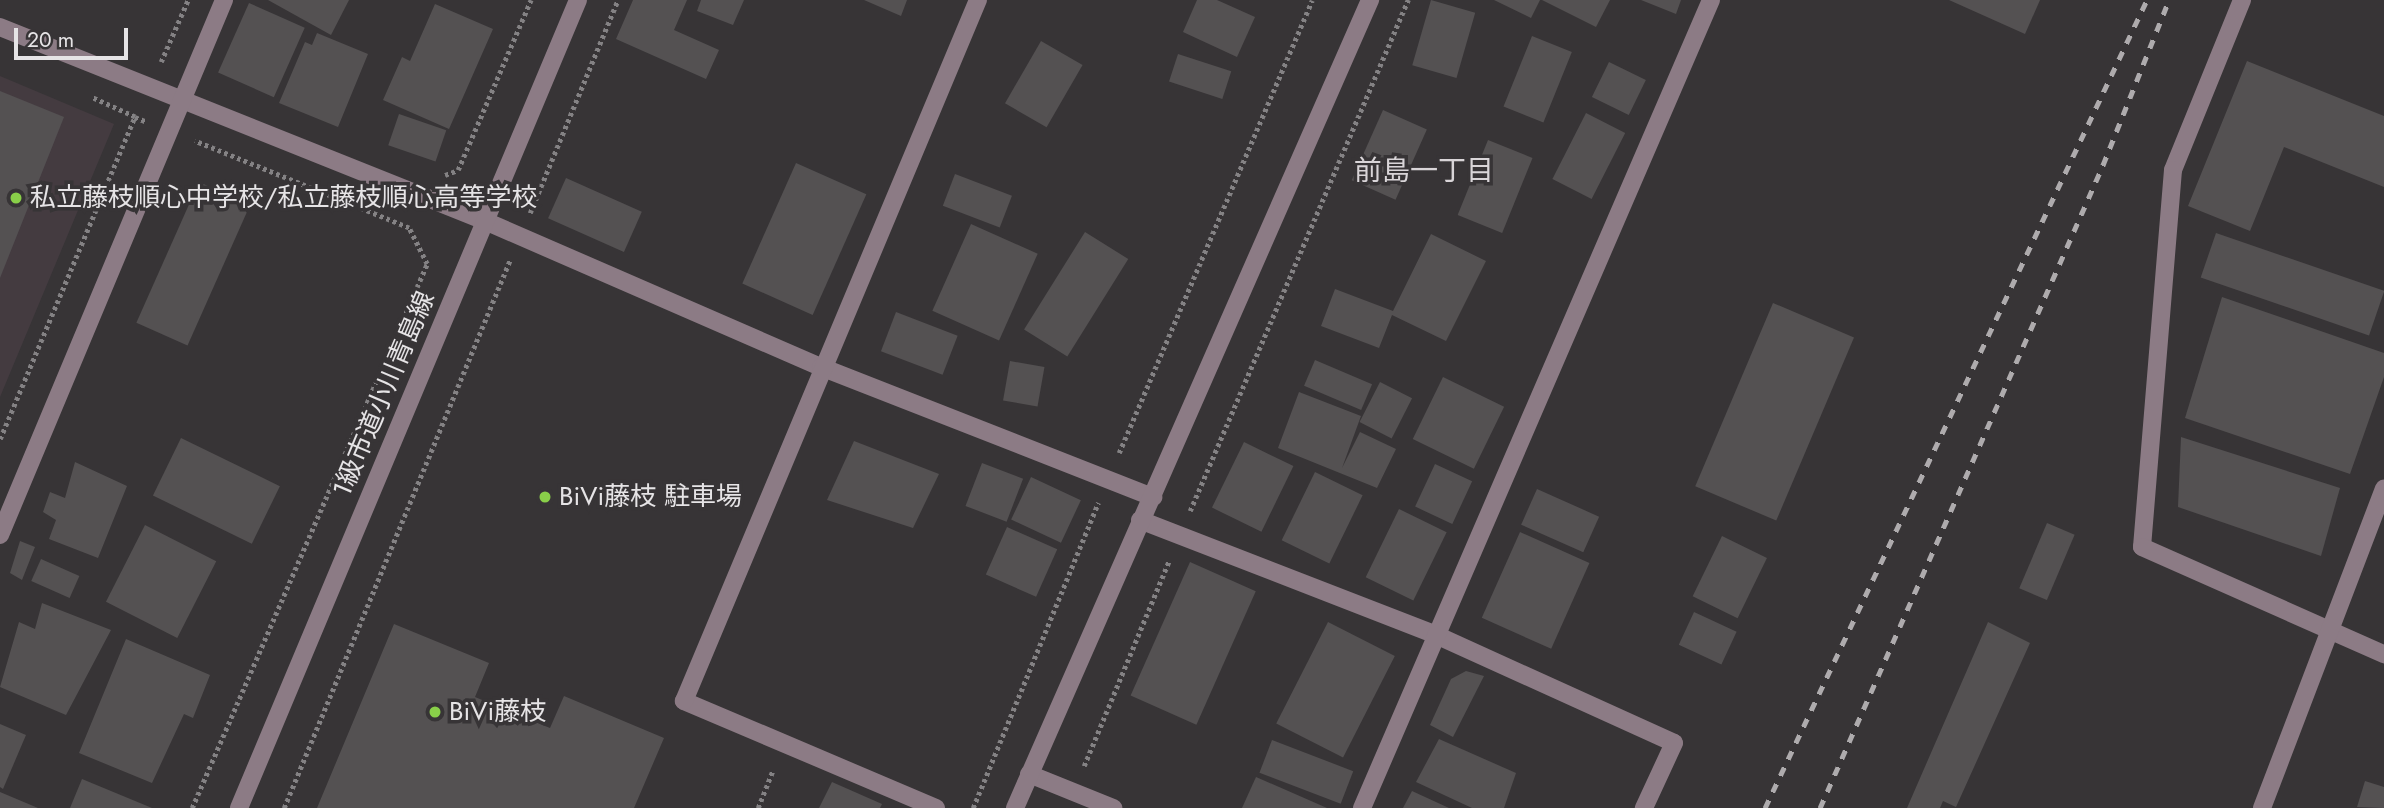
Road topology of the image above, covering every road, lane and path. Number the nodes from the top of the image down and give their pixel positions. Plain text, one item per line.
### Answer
1 (188, 0) edge
2 (224, 0) edge
3 (531, 0) edge
4 (578, 0) edge
5 (618, 0) edge
6 (978, 0) edge
7 (1312, 0) edge
8 (1370, 0) edge
9 (1408, 0) edge
10 (1711, 0) edge
11 (2242, 0) edge
12 (0, 27) edge
13 (150, 57) dead end
14 (86, 94) dead end
15 (178, 101) junction
16 (135, 117) junction
17 (160, 127) dead end
18 (185, 137) dead end
19 (435, 179) dead end
20 (485, 221) junction
21 (520, 237) junction
22 (821, 368) junction
23 (0, 439) edge
24 (1108, 480) junction
25 (2384, 489) edge
26 (1153, 497) junction
27 (1140, 520) junction
28 (0, 535) edge
29 (1179, 536) junction
30 (2329, 630) junction
31 (1436, 635) junction
32 (2384, 654) edge
33 (783, 743) junction
34 (1029, 774) junction
35 (1073, 792) junction
36 (192, 808) edge
37 (239, 808) edge
38 (284, 808) edge
39 (758, 808) edge
40 (936, 808) edge
41 (973, 808) edge
42 (1015, 808) edge
43 (1113, 808) edge
44 (1363, 808) edge
45 (1644, 808) edge
46 (2262, 808) edge

1 - 13 path
2 - 15 street
3 - 19 path
4 - 20 street, 1級市道小川青島線
5 - 21 path
6 - 22 street
7 - 24 path
8 - 26 street
9 - 29 path
10 - 31 street
11 - 30 street
12 - 15 street
14 - 16 path
15 - 20 street
15 - 28 street
16 - 17 path
16 - 23 path
18 - 36 path
20 - 21 street
20 - 37 street, 1級市道小川青島線
21 - 22 street
21 - 38 path
22 - 24 street
22 - 33 street
24 - 26 street
24 - 41 path
25 - 30 street
26 - 27 street
27 - 29 street
27 - 34 street
29 - 31 street
29 - 35 path
30 - 32 street
30 - 46 street
31 - 44 street
31 - 45 street
33 - 39 path
33 - 40 street
34 - 35 street
34 - 42 street
35 - 43 street

